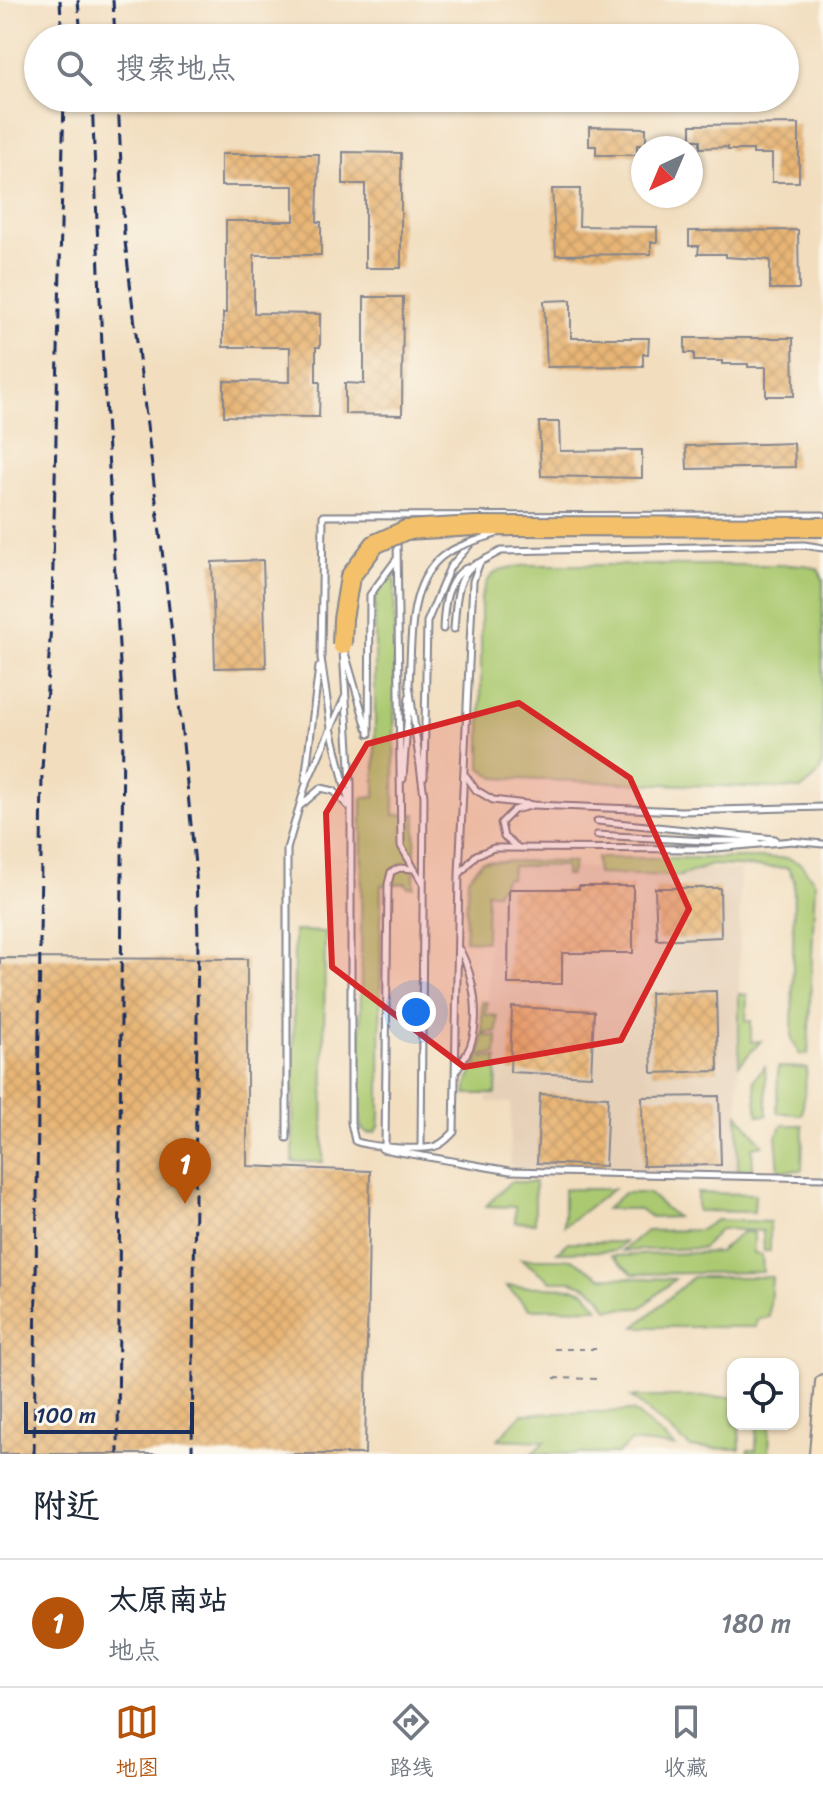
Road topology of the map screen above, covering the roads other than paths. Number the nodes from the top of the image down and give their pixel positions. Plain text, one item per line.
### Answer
1 (823, 515) edge
2 (397, 516) junction
3 (495, 516) junction
4 (520, 526) junction
5 (823, 527) edge
6 (823, 548) edge
7 (397, 558) junction
8 (480, 562) junction
9 (472, 565) junction
10 (443, 629) dead end
11 (454, 629) dead end
12 (342, 645) junction
13 (321, 658) junction
14 (409, 684) junction
15 (346, 696) junction
16 (331, 728) junction
17 (465, 776) junction
18 (305, 787) junction
19 (424, 796) junction
20 (534, 805) junction
21 (823, 807) edge
22 (296, 810) junction
23 (351, 811) junction
24 (401, 818) junction
25 (597, 821) dead end
26 (597, 835) dead end
27 (792, 841) junction
28 (823, 844) edge
29 (517, 847) junction
30 (415, 869) junction
31 (459, 875) junction
32 (423, 884) junction
33 (458, 948) junction
34 (456, 1070) junction
35 (287, 1138) dead end
36 (366, 1146) junction
37 (385, 1146) junction
38 (421, 1147) junction
39 (823, 1178) edge
40 (823, 1382) edge
41 (817, 1454) edge

1 - 3 lane
2 - 3 lane
2 - 7 lane
2 - 13 lane
3 - 19 lane
4 - 5 highway, bridge
4 - 12 highway, bridge
4 - 14 lane, bridge
6 - 8 lane
7 - 12 lane
7 - 24 lane
8 - 9 lane
8 - 17 lane
9 - 10 lane
9 - 11 lane
12 - 15 lane
13 - 16 lane
13 - 18 lane
14 - 19 lane
14 - 24 lane
15 - 16 lane
15 - 23 lane
16 - 18 lane
16 - 23 lane
17 - 20 lane
17 - 31 lane
18 - 22 lane
19 - 32 lane
20 - 21 lane
20 - 29 lane
22 - 23 lane
22 - 35 lane
23 - 36 lane
24 - 30 lane
25 - 27 lane
26 - 27 lane
27 - 28 lane
27 - 29 lane
29 - 31 lane
30 - 32 lane
30 - 37 lane
31 - 33 lane
32 - 38 lane
33 - 34 lane
33 - 34 lane
34 - 38 lane
36 - 37 lane
36 - 39 lane
37 - 38 lane
40 - 41 main road

